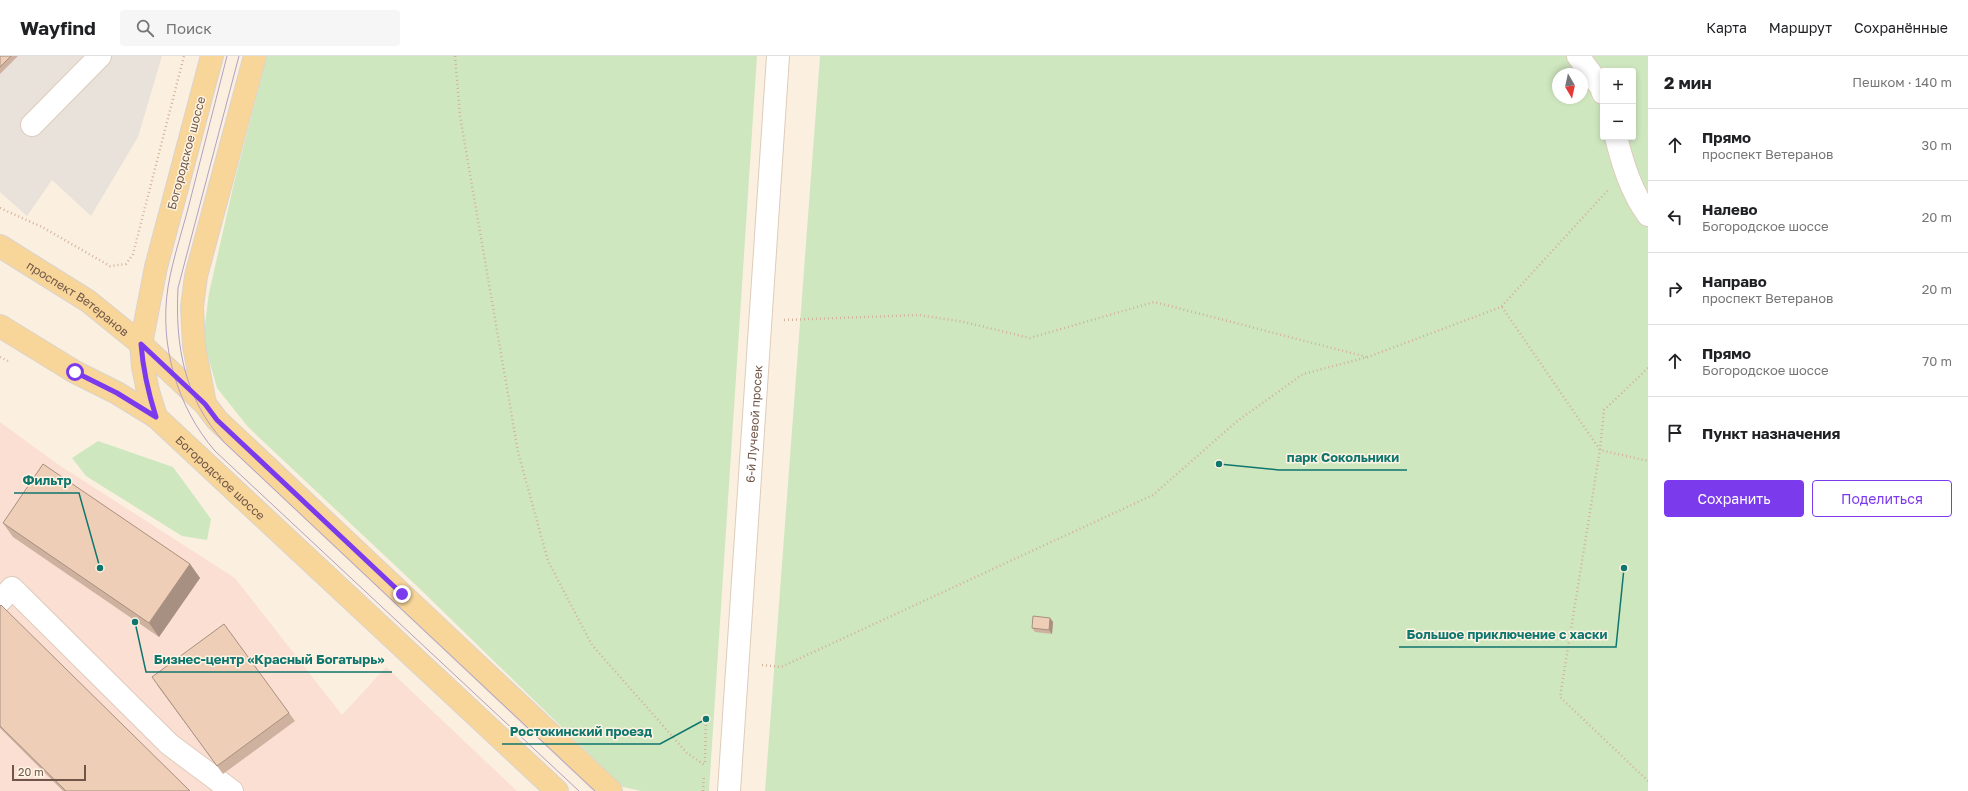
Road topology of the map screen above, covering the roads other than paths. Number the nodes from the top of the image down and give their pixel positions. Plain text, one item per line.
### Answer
1 (100, 56) edge
2 (212, 56) edge
3 (255, 56) edge
4 (778, 56) edge
5 (1578, 56) edge
6 (1600, 86) edge
7 (32, 125) dead end
8 (1617, 140) edge
9 (1648, 215) edge
10 (0, 246) edge
11 (0, 326) edge
12 (141, 344) junction
13 (205, 404) junction
14 (156, 417) junction
15 (4, 588) edge
16 (729, 787) edge
17 (232, 791) edge
18 (558, 791) edge
19 (611, 791) edge

1 - 7 street
2 - 12 main road, Богородское шоссе
3 - 13 main road
4 - 16 street, 6-й Лучевой просек
5 - 6 street
8 - 9 street
10 - 12 main road, проспект Ветеранов
11 - 14 main road
12 - 13 main road, проспект Ветеранов
12 - 14 main road, Богородское шоссе
13 - 19 main road
14 - 18 main road, Богородское шоссе
15 - 17 street

